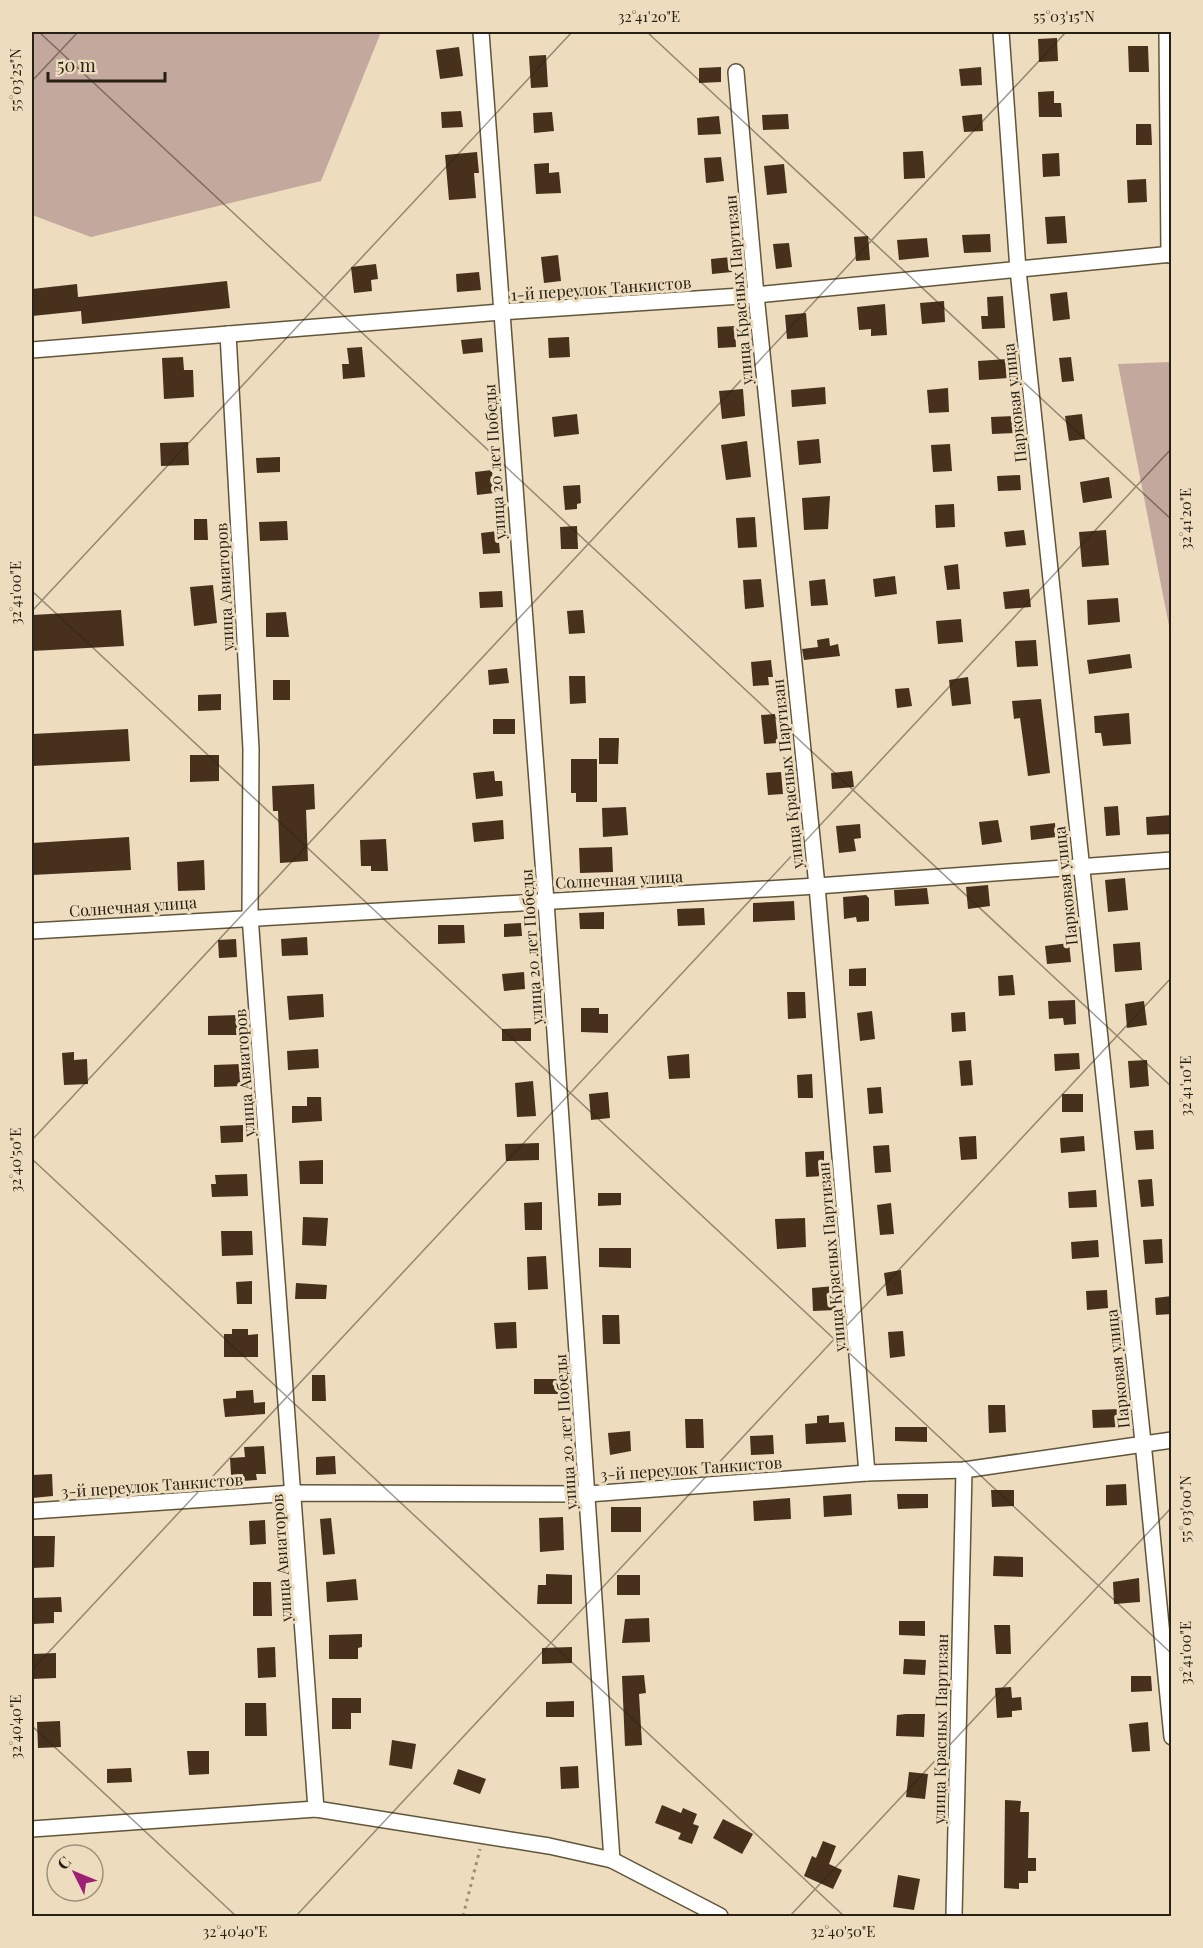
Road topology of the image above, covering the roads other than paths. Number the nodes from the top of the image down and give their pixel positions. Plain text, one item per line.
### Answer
1 (481, 32) edge
2 (1001, 32) edge
3 (1167, 32) edge
4 (736, 72) dead end
5 (1170, 254) edge
6 (1018, 270) junction
7 (756, 295) junction
8 (501, 312) junction
9 (228, 334) junction
10 (32, 350) edge
11 (1172, 860) edge
12 (1081, 864) junction
13 (817, 886) junction
14 (546, 902) junction
15 (250, 916) junction
16 (32, 931) edge
17 (1172, 1440) edge
18 (1143, 1442) junction
19 (964, 1470) junction
20 (867, 1473) junction
21 (294, 1493) junction
22 (588, 1494) junction
23 (32, 1511) edge
24 (1172, 1737) edge
25 (316, 1809) junction
26 (32, 1829) edge
27 (612, 1860) junction
28 (720, 1917) edge
29 (954, 1917) edge

1 - 8 street, улица 20 лет Победы
2 - 6 street, Парковая улица
3 - 5 street
4 - 7 street, улица Красных Партизан
5 - 6 street, 1-й переулок Танкистов
6 - 7 street, 1-й переулок Танкистов
6 - 12 street, Парковая улица
7 - 8 street, 1-й переулок Танкистов
7 - 13 street, улица Красных Партизан
8 - 9 street, 1-й переулок Танкистов
8 - 14 street, улица 20 лет Победы
9 - 10 street, 1-й переулок Танкистов
9 - 15 street, улица Авиаторов
11 - 12 street, Солнечная улица
12 - 13 street, Солнечная улица
12 - 18 street, Парковая улица
13 - 14 street, Солнечная улица
13 - 20 street, улица Красных Партизан
14 - 15 street, Солнечная улица
14 - 22 street, улица 20 лет Победы
15 - 16 street, Солнечная улица
15 - 21 street, улица Авиаторов
17 - 18 street, 3-й переулок Танкистов
18 - 19 street, 3-й переулок Танкистов
18 - 24 street, Парковая улица
19 - 20 street, 3-й переулок Танкистов
19 - 29 street, улица Красных Партизан
20 - 22 street, 3-й переулок Танкистов
21 - 22 street, 3-й переулок Танкистов
21 - 23 street, 3-й переулок Танкистов
21 - 25 street, улица Авиаторов
22 - 27 street, улица 20 лет Победы
25 - 26 street
25 - 27 street
27 - 28 street

